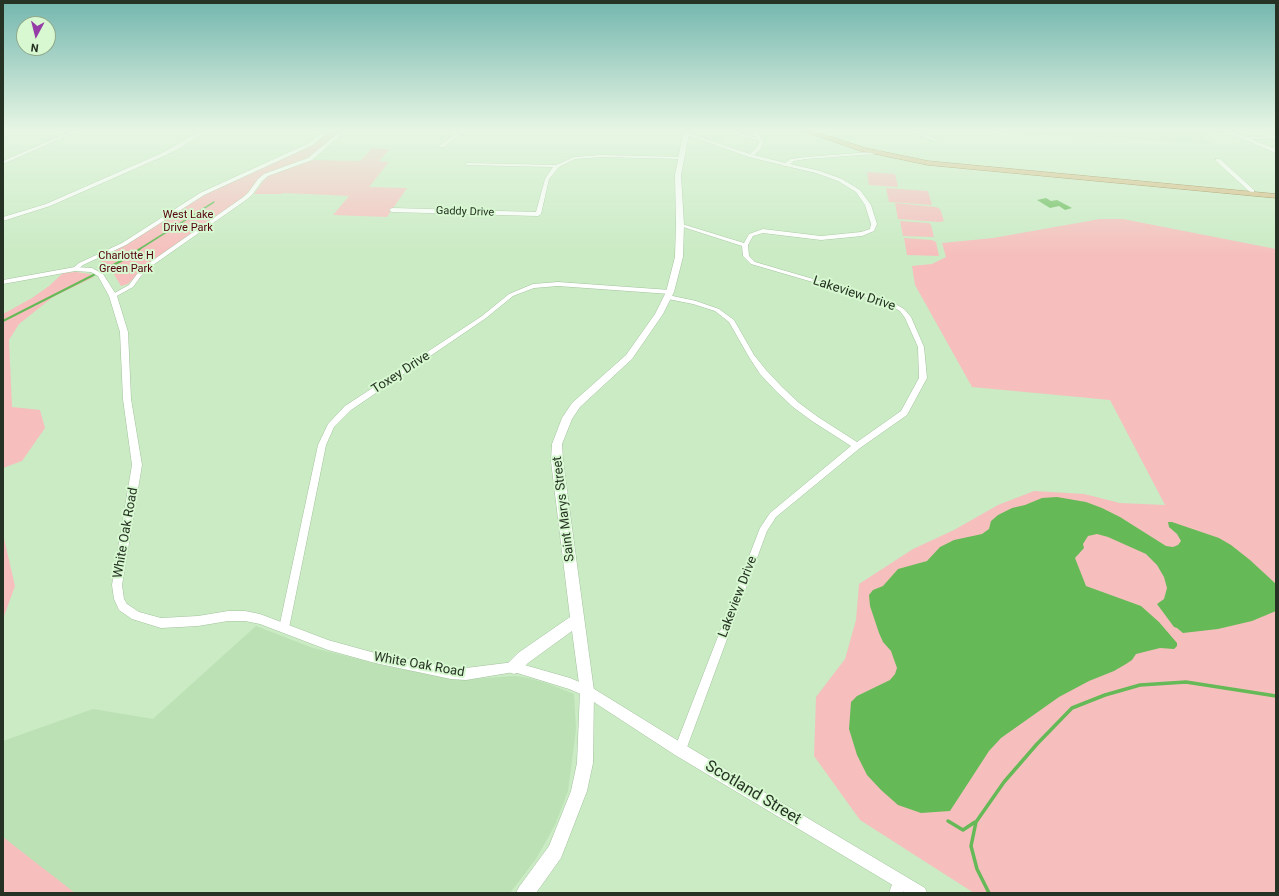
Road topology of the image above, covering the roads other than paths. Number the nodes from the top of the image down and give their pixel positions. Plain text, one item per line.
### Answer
1 (126, 171) edge
2 (252, 171) edge
3 (278, 171) edge
4 (552, 171) edge
5 (679, 171) edge
6 (812, 171) edge
7 (1002, 171) edge
8 (1034, 171) edge
9 (1230, 171) edge
10 (1252, 191) junction
11 (1276, 194) edge
12 (392, 210) dead end
13 (3, 218) edge
14 (680, 224) junction
15 (745, 245) junction
16 (75, 269) junction
17 (3, 282) edge
18 (669, 295) junction
19 (113, 296) junction
20 (857, 446) junction
21 (578, 619) junction
22 (284, 628) junction
23 (514, 667) junction
24 (587, 691) junction
25 (680, 750) junction
26 (898, 887) edge
27 (525, 893) edge
28 (920, 893) edge

1 - 13 street
2 - 16 street
3 - 19 street
4 - 12 street, Gaddy Drive
5 - 14 main road, Saint Marys Street
6 - 15 street
7 - 11 main road
8 - 10 main road
9 - 10 street
10 - 11 main road
14 - 15 street
14 - 18 main road, Saint Marys Street
15 - 20 street, Lakeview Drive
16 - 17 street, White Oak Road
16 - 19 street, White Oak Road
18 - 20 street, Toxey Drive
18 - 21 main road, Saint Marys Street
18 - 22 street, Toxey Drive
19 - 22 street, White Oak Road
20 - 25 street, Lakeview Drive
21 - 23 main road
21 - 24 main road, Saint Marys Street
22 - 23 street, White Oak Road
23 - 24 street, White Oak Road
24 - 25 street, Scotland Street
24 - 27 main road, Saint Marys Street
25 - 26 street, Scotland Street
26 - 28 street, Scotland Street

